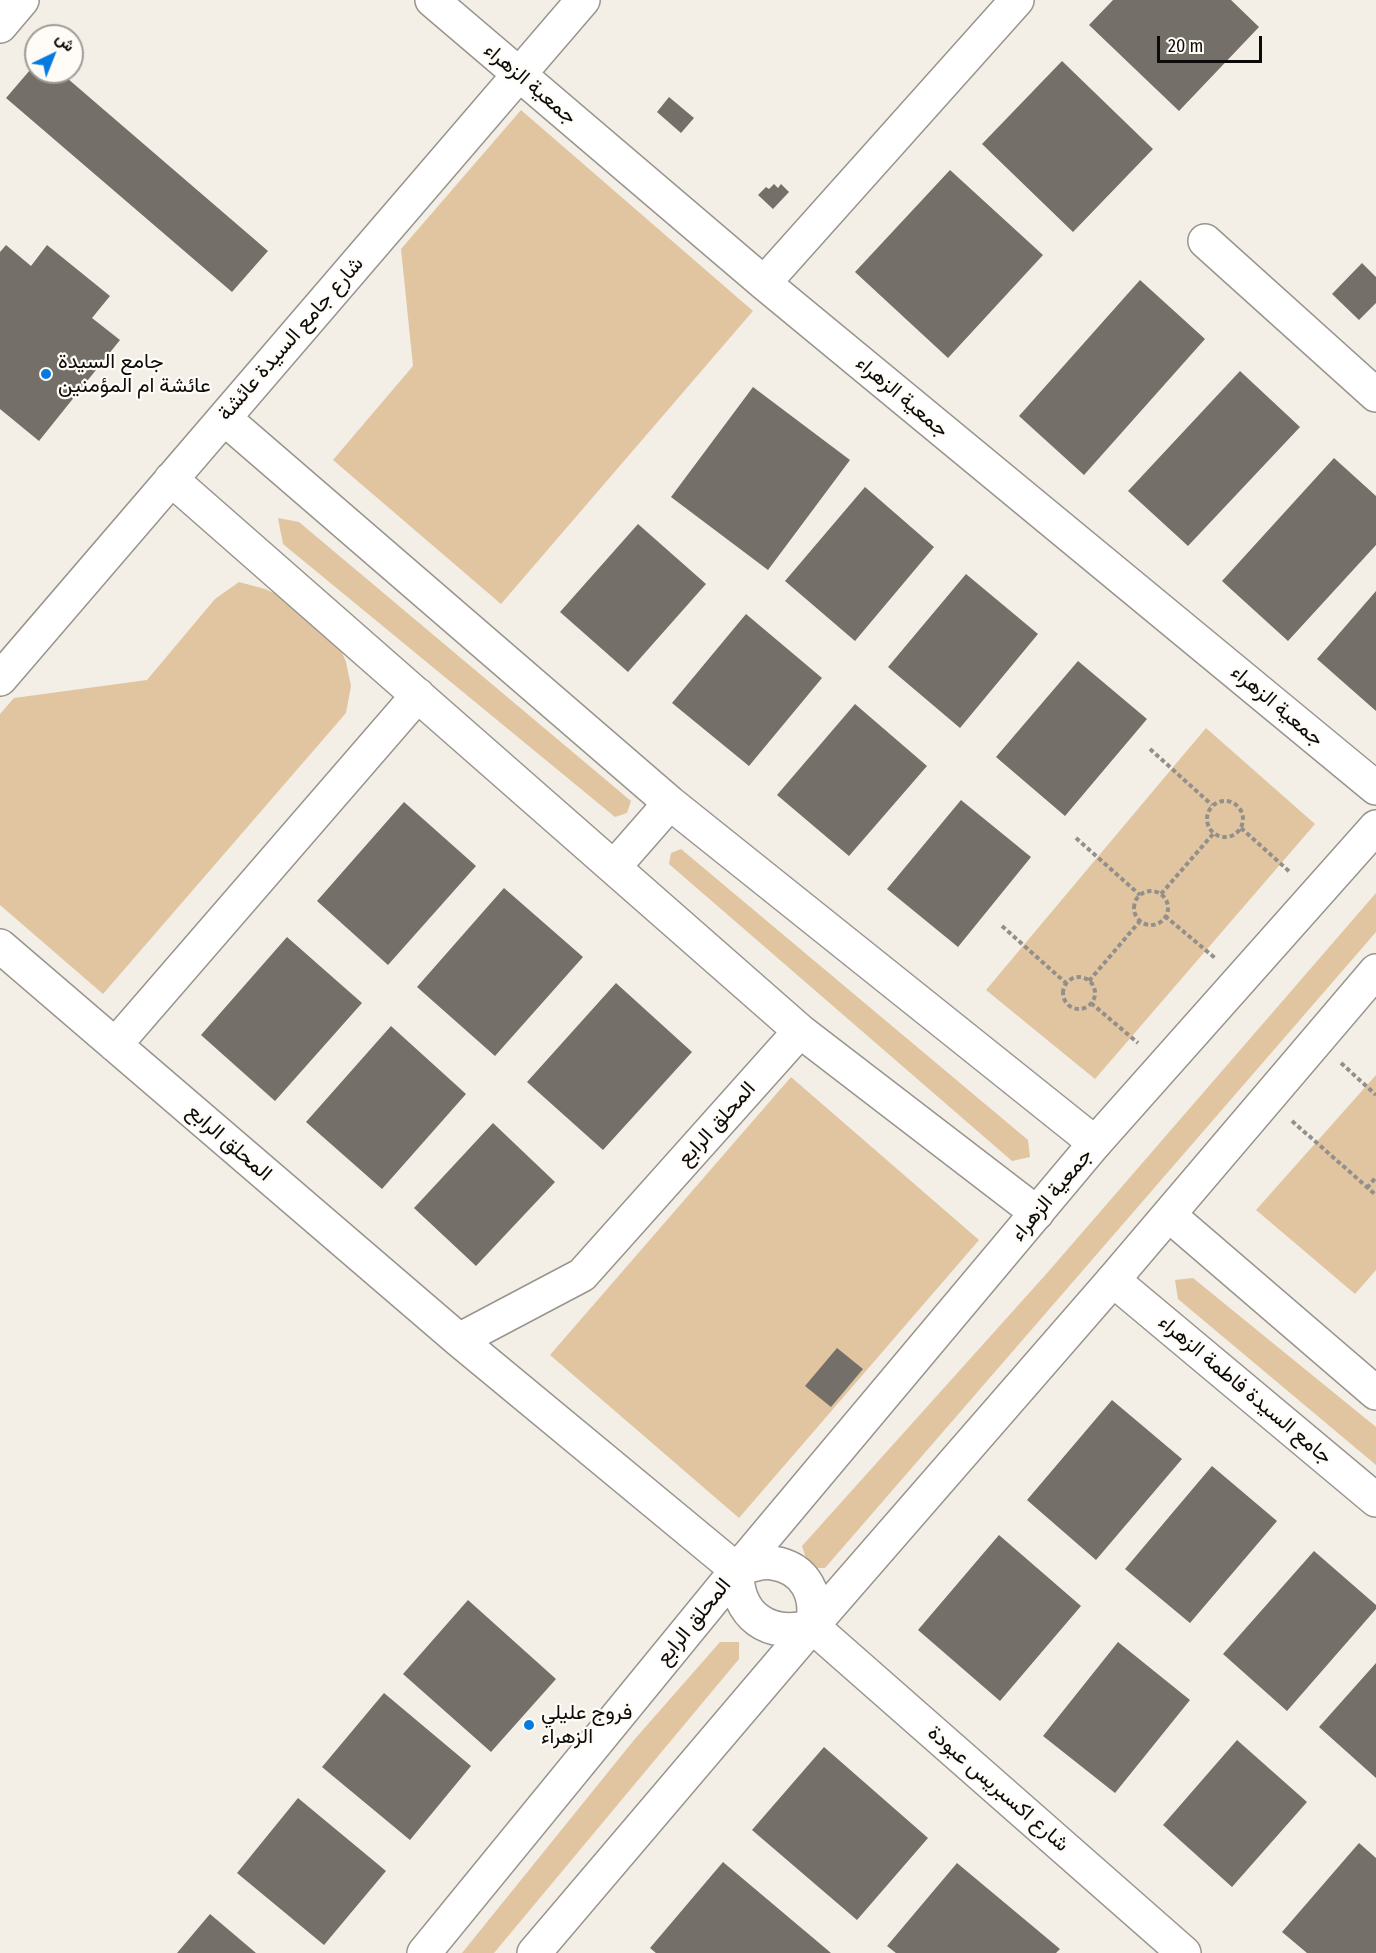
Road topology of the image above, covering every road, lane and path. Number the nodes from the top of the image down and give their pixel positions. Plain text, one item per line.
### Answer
1 (22, 0) edge
2 (432, 0) edge
3 (584, 0) edge
4 (1017, 0) edge
5 (0, 26) edge
6 (519, 74) junction
7 (1205, 242) dead end
8 (764, 283) junction
9 (1376, 395) edge
10 (224, 418) junction
11 (171, 479) junction
12 (0, 679) edge
13 (418, 695) junction
14 (1150, 749) dead end
15 (1376, 788) edge
16 (670, 803) junction
17 (1212, 805) junction
18 (1241, 828) junction
19 (1376, 828) edge
20 (1214, 833) junction
21 (1076, 838) dead end
22 (614, 867) junction
23 (1161, 894) junction
24 (1140, 895) junction
25 (1316, 895) junction
26 (1165, 916) junction
27 (1140, 921) junction
28 (1002, 926) dead end
29 (0, 946) edge
30 (1376, 971) edge
31 (1240, 980) junction
32 (1089, 981) junction
33 (1066, 984) junction
34 (1091, 1003) junction
35 (800, 1031) junction
36 (1316, 1041) junction
37 (114, 1044) junction
38 (1164, 1066) junction
39 (1376, 1095) edge
40 (1267, 1099) junction
41 (1095, 1143) junction
42 (1376, 1178) edge
43 (1367, 1188) junction
44 (1376, 1195) edge
45 (1037, 1213) junction
46 (1169, 1215) junction
47 (1113, 1280) junction
48 (459, 1340) junction
49 (1376, 1393) edge
50 (1376, 1500) edge
51 (736, 1570) junction
52 (812, 1626) junction
53 (1170, 1948) edge
54 (424, 1953) edge
55 (534, 1953) edge

1 - 5 street
2 - 6 street, جمعية الزهراء
3 - 6 street, شارع جامع السيدة عائشة
4 - 8 street
6 - 8 street, جمعية الزهراء
6 - 10 street, شارع جامع السيدة عائشة
7 - 9 street
8 - 15 street, جمعية الزهراء
10 - 11 street, شارع جامع السيدة عائشة
10 - 16 street
11 - 12 street, شارع جامع السيدة عائشة
11 - 13 street
13 - 22 street
13 - 37 street
14 - 17 path
16 - 22 street
16 - 41 street
17 - 18 path
17 - 20 path
18 - 20 path
18 - 25 path
19 - 25 street, جمعية الزهراء
20 - 23 path
21 - 24 path
22 - 35 street
23 - 24 path
23 - 26 path
24 - 27 path
25 - 31 street, جمعية الزهراء
26 - 27 path
26 - 31 path
27 - 32 path
28 - 33 path
29 - 37 street, المحلق الرابع
30 - 36 street
31 - 38 street, جمعية الزهراء
32 - 33 path
32 - 34 path
33 - 34 path
34 - 38 path
35 - 45 street
35 - 48 street, المحلق الرابع
36 - 39 path
36 - 40 street
37 - 48 street, المحلق الرابع
38 - 41 street, جمعية الزهراء
40 - 43 path
40 - 46 street
41 - 45 street, جمعية الزهراء
42 - 43 path
43 - 44 path
45 - 51 street, جمعية الزهراء
46 - 47 street
46 - 49 street
47 - 50 street, جامع السيدة فاطمة الزهراء
47 - 52 street
48 - 51 street, المحلق الرابع
51 - 52 street
51 - 52 street
51 - 54 street, المحلق الرابع
52 - 53 street, شارع اكسبريس عبودة
52 - 55 street

